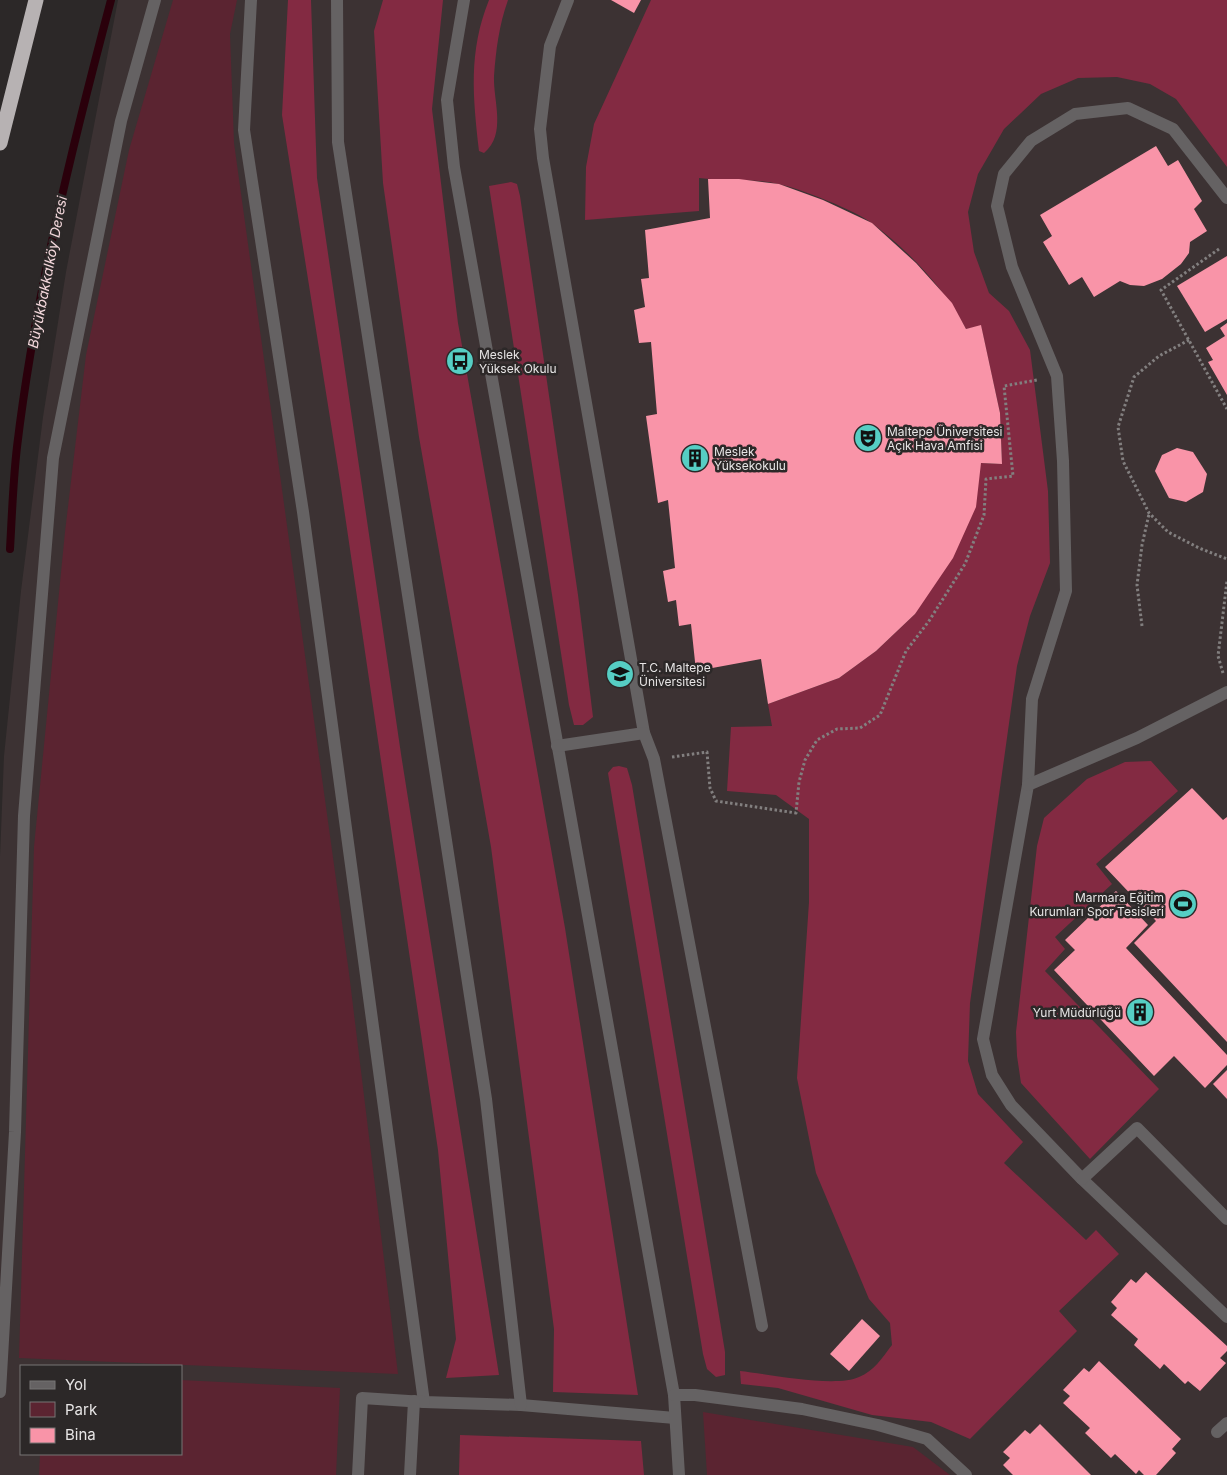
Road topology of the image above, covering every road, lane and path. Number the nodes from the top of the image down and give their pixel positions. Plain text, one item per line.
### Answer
1 (36, 0) edge
2 (155, 0) edge
3 (251, 0) edge
4 (337, 0) edge
5 (464, 0) edge
6 (568, 0) edge
7 (0, 143) edge
8 (1227, 198) edge
9 (1219, 250) dead end
10 (1189, 340) junction
11 (1057, 376) junction
12 (1227, 409) edge
13 (1149, 513) junction
14 (1227, 559) edge
15 (1227, 581) edge
16 (1142, 626) dead end
17 (1226, 686) edge
18 (644, 733) junction
19 (557, 746) junction
20 (654, 759) junction
21 (1028, 785) junction
22 (1082, 1179) junction
23 (1227, 1218) edge
24 (1227, 1317) edge
25 (762, 1326) dead end
26 (0, 1392) edge
27 (674, 1395) junction
28 (419, 1402) junction
29 (522, 1405) junction
30 (675, 1418) junction
31 (358, 1475) edge
32 (410, 1475) edge
33 (679, 1475) edge
34 (966, 1475) edge

1 - 7 highway
2 - 26 street
3 - 28 street
4 - 29 street
5 - 19 street
6 - 18 street
8 - 11 street
9 - 10 path
10 - 12 path
10 - 13 path
11 - 20 path
11 - 21 street
13 - 14 path
13 - 16 path
15 - 17 path
17 - 21 street
18 - 19 street
18 - 20 street
19 - 27 street
20 - 25 street
21 - 22 street
22 - 23 street
22 - 24 street
27 - 30 street
27 - 34 street
28 - 29 street
28 - 31 street
28 - 32 street
29 - 30 street
30 - 33 street

